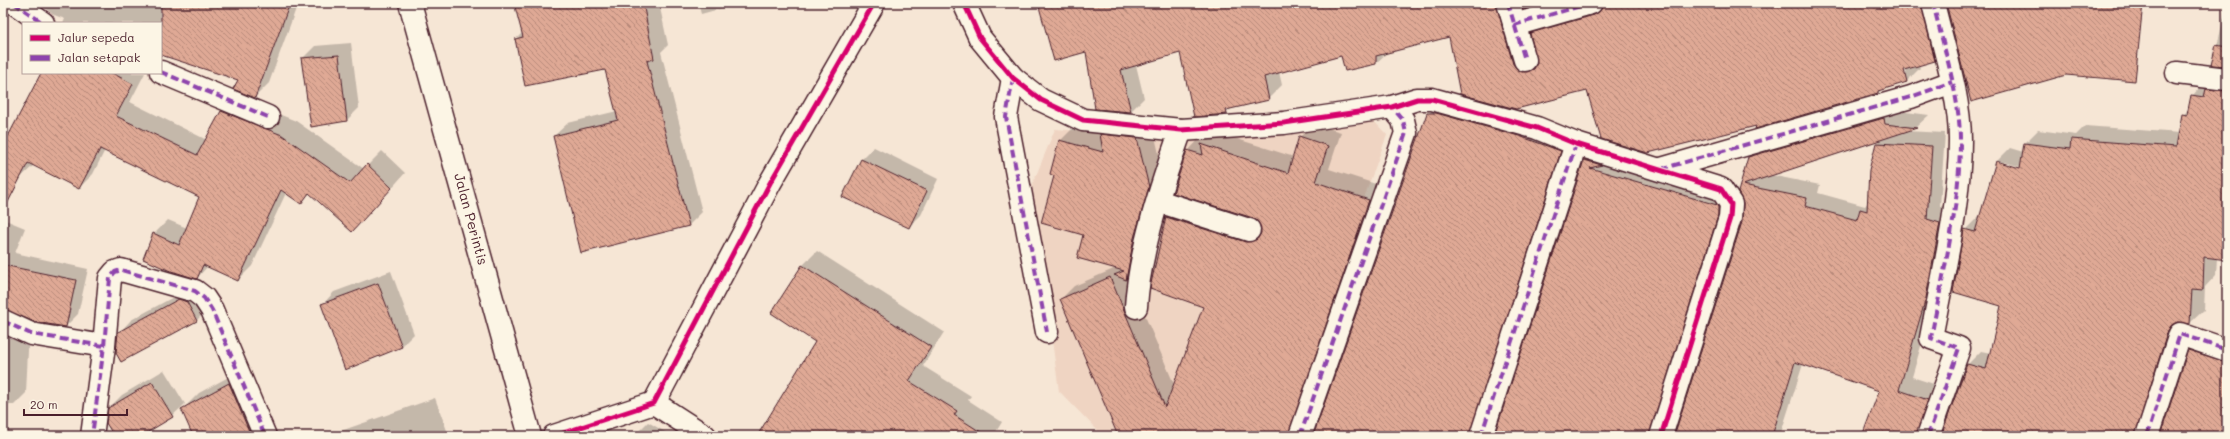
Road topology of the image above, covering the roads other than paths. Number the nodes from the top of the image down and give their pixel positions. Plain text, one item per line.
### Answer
1 (14, 3) edge
2 (410, 3) edge
3 (874, 3) edge
4 (964, 3) edge
5 (1508, 3) edge
6 (1591, 3) edge
7 (1933, 3) edge
8 (42, 22) edge
9 (1514, 25) junction
10 (1525, 60) dead end
11 (162, 72) edge
12 (2177, 74) dead end
13 (1013, 78) junction
14 (2227, 79) edge
15 (1952, 82) junction
16 (1392, 107) junction
17 (268, 117) dead end
18 (1181, 130) junction
19 (1576, 144) junction
20 (1661, 169) junction
21 (1158, 201) junction
22 (1248, 230) dead end
23 (1136, 307) dead end
24 (3, 322) edge
25 (1047, 332) dead end
26 (104, 346) junction
27 (2227, 350) edge
28 (654, 403) junction
29 (92, 436) edge
30 (265, 436) edge
31 (530, 436) edge
32 (554, 436) edge
33 (705, 436) edge
34 (1300, 436) edge
35 (1481, 436) edge
36 (1661, 436) edge
37 (1928, 436) edge
38 (2147, 436) edge

1 - 8 street
2 - 31 street, Jalan Perintis
3 - 28 street
4 - 13 street
5 - 9 street
6 - 9 street
7 - 15 street
9 - 10 street
11 - 17 street
12 - 14 street
13 - 18 street
13 - 25 street
15 - 20 street
15 - 37 street
16 - 18 street
16 - 19 street
16 - 34 street
18 - 21 street
19 - 20 street
19 - 35 street
20 - 36 street
21 - 22 street
21 - 23 street
24 - 26 street
26 - 29 street
26 - 30 street
27 - 38 street
28 - 32 street
28 - 33 street

